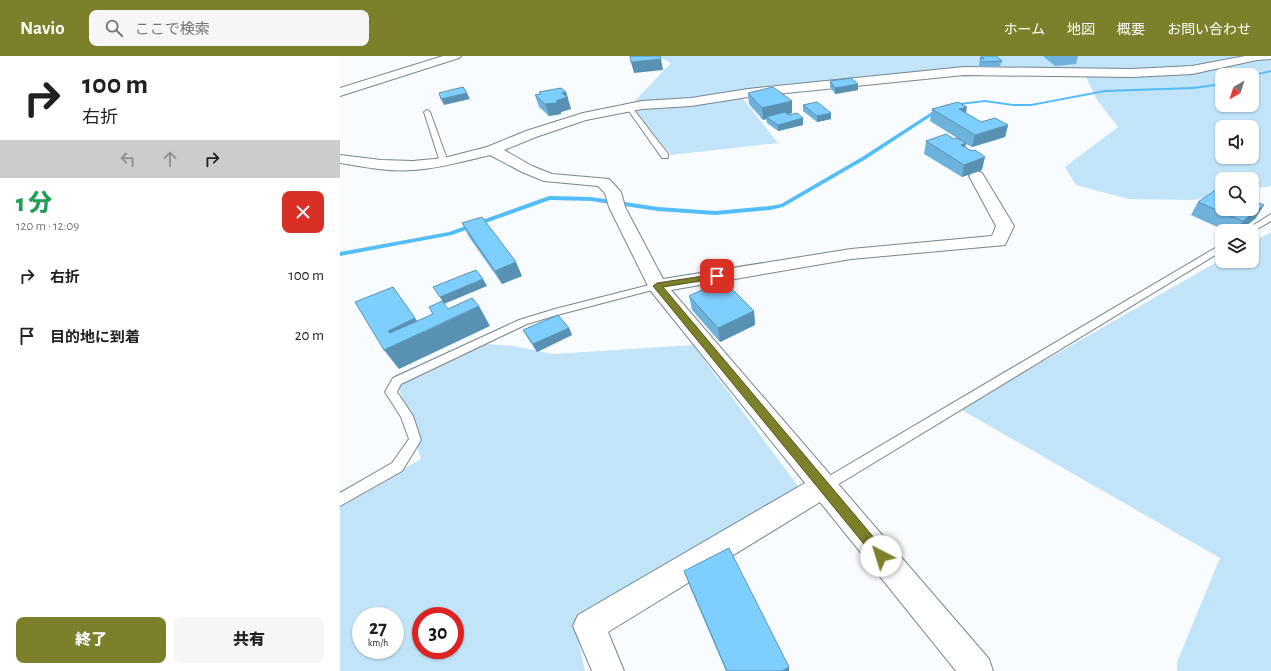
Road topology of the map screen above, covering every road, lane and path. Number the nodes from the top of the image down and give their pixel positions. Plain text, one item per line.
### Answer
1 (455, 56) edge
2 (1271, 56) edge
3 (340, 92) edge
4 (629, 108) junction
5 (427, 112) dead end
6 (492, 150) junction
7 (665, 156) dead end
8 (340, 159) edge
9 (444, 162) junction
10 (977, 176) dead end
11 (1271, 217) edge
12 (1259, 224) edge
13 (1215, 251) edge
14 (657, 286) junction
15 (824, 486) junction
16 (340, 500) edge
17 (608, 671) edge
18 (977, 671) edge

1 - 3 street
2 - 4 street
4 - 6 street
4 - 7 lane
5 - 9 lane
6 - 9 street
6 - 14 street
8 - 9 street
10 - 14 street
11 - 12 lane
13 - 15 lane
14 - 15 street
14 - 16 lane
15 - 17 street
15 - 18 street

